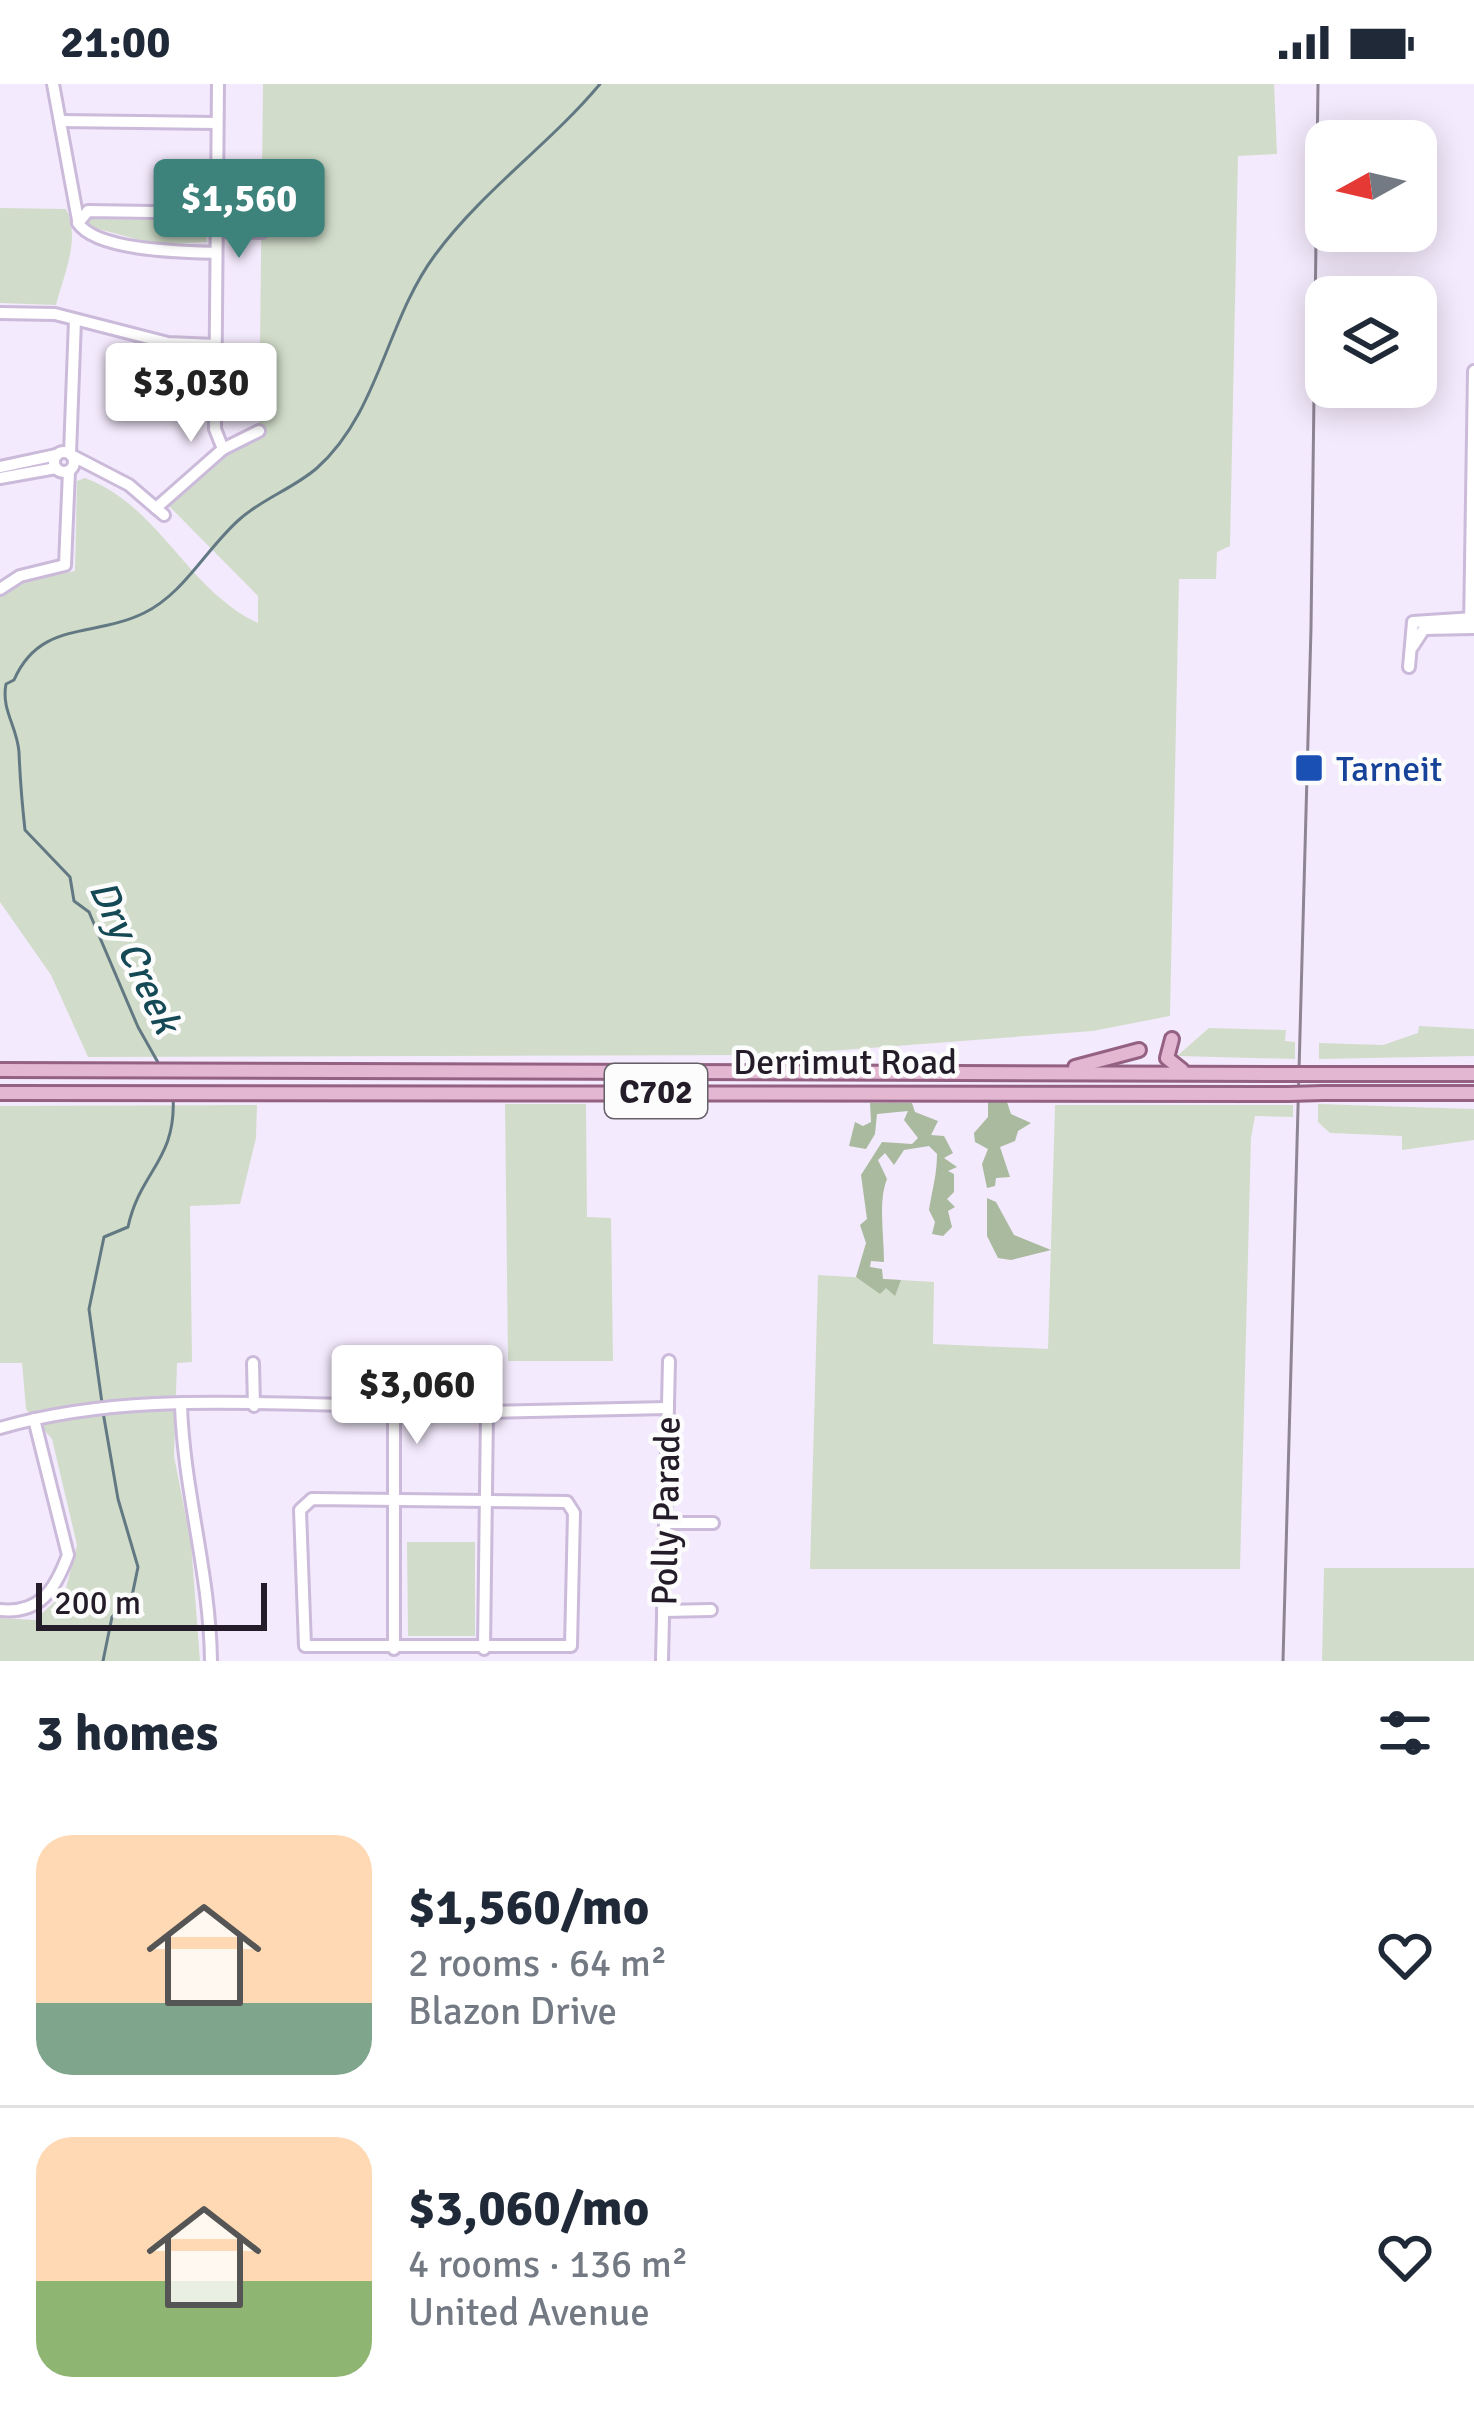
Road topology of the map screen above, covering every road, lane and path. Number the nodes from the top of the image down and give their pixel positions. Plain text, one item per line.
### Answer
1 (53, 84) edge
2 (218, 84) edge
3 (60, 121) junction
4 (217, 123) junction
5 (216, 213) junction
6 (81, 217) junction
7 (216, 231) junction
8 (262, 232) dead end
9 (215, 253) junction
10 (0, 313) edge
11 (75, 320) junction
12 (215, 345) junction
13 (1474, 371) edge
14 (259, 431) dead end
15 (223, 449) junction
16 (64, 462) junction
17 (0, 467) edge
18 (0, 478) edge
19 (0, 589) edge
20 (1472, 623) edge
21 (1409, 668) dead end
22 (1172, 1039) dead end
23 (1138, 1050) dead end
24 (0, 1070) edge
25 (1062, 1070) junction
26 (1135, 1072) junction
27 (1190, 1072) junction
28 (1474, 1074) edge
29 (0, 1093) edge
30 (1132, 1094) junction
31 (1474, 1094) edge
32 (669, 1361) dead end
33 (394, 1362) dead end
34 (254, 1363) dead end
35 (181, 1406) junction
36 (254, 1406) junction
37 (394, 1406) junction
38 (668, 1408) junction
39 (34, 1418) junction
40 (0, 1428) edge
41 (394, 1499) junction
42 (484, 1501) junction
43 (665, 1523) junction
44 (712, 1523) dead end
45 (0, 1610) edge
46 (663, 1610) junction
47 (710, 1610) dead end
48 (394, 1649) junction
49 (484, 1649) junction
50 (438, 1655) edge
51 (211, 1661) edge
52 (662, 1661) edge

1 - 3 street
2 - 4 street
3 - 4 street
3 - 6 street
4 - 5 street
5 - 6 street
5 - 7 street
6 - 9 street
7 - 8 street
7 - 9 street
9 - 12 street
10 - 11 street
11 - 12 street
11 - 16 street
12 - 15 street
13 - 20 street
14 - 15 street
15 - 16 street
16 - 17 street
16 - 18 street
16 - 19 street
20 - 21 street
22 - 27 main road
23 - 25 main road
24 - 25 main road, Derrimut Road / C702
25 - 26 main road, Derrimut Road / C702
26 - 27 main road, Derrimut Road / C702
26 - 30 main road
27 - 28 main road, Derrimut Road / C702, bridge
29 - 30 main road, Derrimut Road / C702
30 - 31 main road, Derrimut Road / C702, bridge
32 - 38 street, Polly Parade
33 - 37 street
34 - 36 street
35 - 36 street
35 - 39 street
35 - 51 street
36 - 37 street
37 - 41 street
38 - 42 street
38 - 43 street, Polly Parade
39 - 40 street
39 - 45 street
41 - 42 street
41 - 48 street
41 - 48 street
42 - 49 street
42 - 49 street
43 - 44 street
43 - 46 street, Polly Parade
46 - 47 street
46 - 52 street, Polly Parade
48 - 50 street
49 - 50 street

